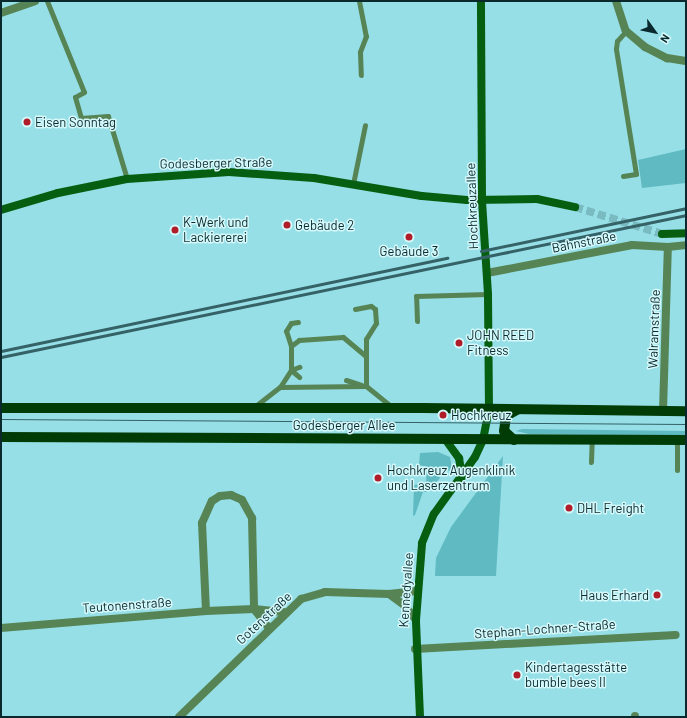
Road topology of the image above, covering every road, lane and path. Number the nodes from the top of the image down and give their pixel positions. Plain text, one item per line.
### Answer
1 (35, 1) edge
2 (47, 1) edge
3 (359, 1) edge
4 (480, 1) edge
5 (616, 1) edge
6 (1, 13) edge
7 (626, 31) junction
8 (686, 61) edge
9 (361, 75) dead end
10 (365, 125) dead end
11 (623, 176) dead end
12 (127, 179) junction
13 (353, 184) junction
14 (482, 201) junction
15 (574, 207) tunnel mouth
16 (1, 210) edge
17 (686, 233) edge
18 (662, 234) tunnel mouth
19 (686, 245) edge
20 (668, 247) junction
21 (487, 273) junction
22 (488, 294) junction
23 (356, 309) dead end
24 (417, 321) dead end
25 (298, 322) dead end
26 (291, 346) junction
27 (366, 356) junction
28 (291, 370) junction
29 (366, 386) junction
30 (280, 387) junction
31 (1, 408) edge
32 (252, 408) junction
33 (393, 408) junction
34 (489, 410) junction
35 (517, 410) junction
36 (663, 411) junction
37 (686, 411) edge
38 (1, 437) edge
39 (445, 438) junction
40 (592, 439) junction
41 (483, 440) junction
42 (514, 440) junction
43 (682, 440) edge
44 (591, 462) dead end
45 (677, 470) dead end
46 (462, 477) junction
47 (417, 591) junction
48 (389, 594) junction
49 (254, 609) junction
50 (206, 611) junction
51 (285, 612) junction
52 (416, 620) junction
53 (1, 628) edge
54 (268, 628) junction
55 (676, 635) dead end
56 (415, 649) junction
57 (179, 717) edge
58 (420, 717) edge

1 - 6 street
2 - 12 lane
3 - 9 lane
4 - 14 street, Hochkreuzallee
5 - 7 street
7 - 8 street
7 - 11 lane
10 - 13 lane
12 - 13 street, Godesberger Straße
12 - 16 street, Godesberger Straße
13 - 14 street, Godesberger Straße
14 - 15 street, Godesberger Straße
14 - 21 street, Hochkreuzallee
17 - 18 street
19 - 20 street, Bahnstraße
20 - 21 street, Bahnstraße
20 - 36 street, Walramstraße
21 - 22 street, Hochkreuzallee
22 - 24 lane
22 - 34 street, Hochkreuzallee
23 - 27 lane
25 - 26 lane
26 - 27 lane
26 - 28 lane
27 - 29 lane
28 - 28 lane
28 - 30 lane
29 - 30 lane
29 - 33 lane
30 - 32 lane
31 - 32 main road, Godesberger Allee
32 - 33 main road, Godesberger Allee
33 - 34 main road, Godesberger Allee
34 - 35 main road, Godesberger Allee
34 - 41 street, Kennedyallee
35 - 36 main road, Godesberger Allee
35 - 42 main road
36 - 37 main road, Godesberger Allee
38 - 39 main road, Godesberger Allee
39 - 41 main road, Godesberger Allee
39 - 46 street
40 - 42 main road, Godesberger Allee
40 - 43 main road, Godesberger Allee
40 - 44 lane
41 - 42 main road, Godesberger Allee
41 - 46 street, Kennedyallee
43 - 45 lane
46 - 47 street, Kennedyallee
47 - 48 street, Gotenstraße
47 - 52 street, Kennedyallee
48 - 51 street, Gotenstraße
48 - 52 street
49 - 50 street, Teutonenstraße
49 - 50 street
49 - 51 street, Teutonenstraße
49 - 54 street
50 - 53 street, Teutonenstraße
51 - 54 street, Gotenstraße
52 - 56 street, Kennedyallee
54 - 57 street, Gotenstraße
55 - 56 street, Stephan-Lochner-Straße
56 - 58 street, Kennedyallee

